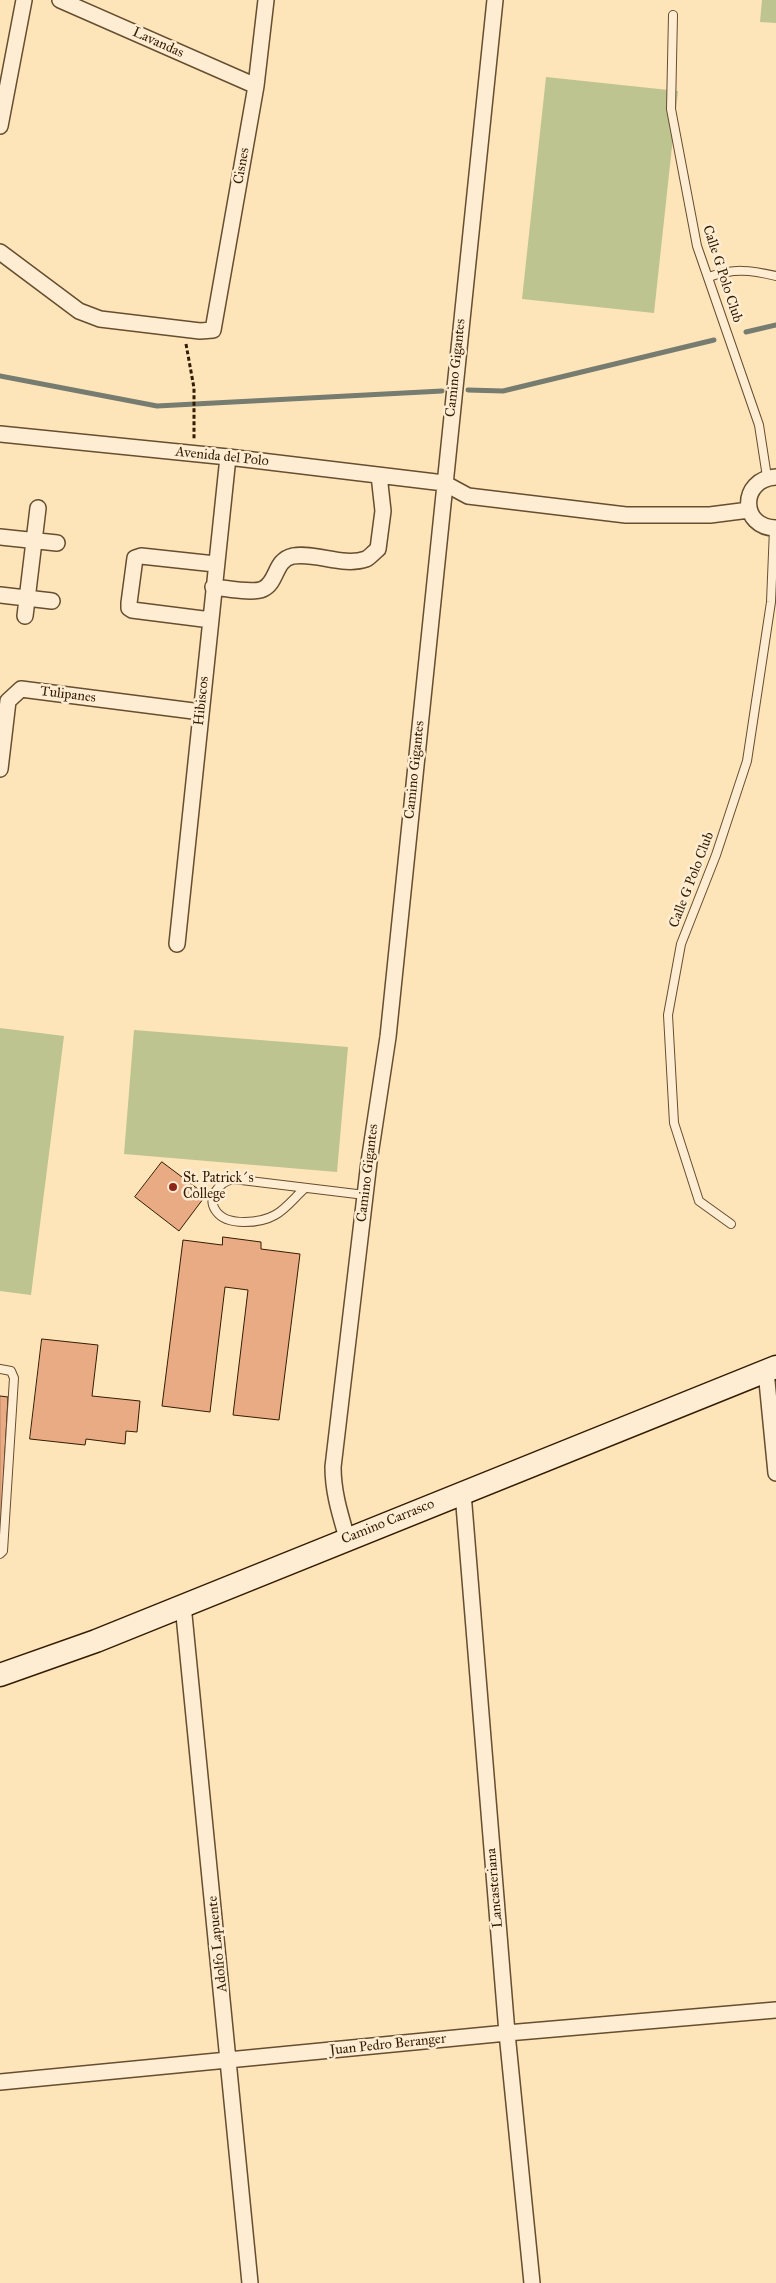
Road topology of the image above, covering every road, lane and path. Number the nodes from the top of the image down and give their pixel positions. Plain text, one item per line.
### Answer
1 (24, 0) edge
2 (60, 0) edge
3 (266, 0) edge
4 (496, 0) edge
5 (673, 16) dead end
6 (256, 86) junction
7 (0, 126) edge
8 (0, 252) edge
9 (776, 276) edge
10 (709, 277) junction
11 (184, 329) junction
12 (0, 434) edge
13 (194, 455) junction
14 (228, 457) junction
15 (379, 475) junction
16 (772, 477) edge
17 (444, 483) junction
18 (38, 508) dead end
19 (749, 510) junction
20 (775, 528) edge
21 (0, 537) edge
22 (34, 541) junction
23 (57, 543) dead end
24 (215, 564) junction
25 (213, 587) junction
26 (0, 595) edge
27 (28, 598) junction
28 (52, 601) dead end
29 (26, 616) dead end
30 (211, 620) junction
31 (201, 712) junction
32 (0, 769) edge
33 (177, 944) dead end
34 (304, 1189) junction
35 (365, 1195) junction
36 (731, 1224) dead end
37 (0, 1369) edge
38 (771, 1369) edge
39 (776, 1473) edge
40 (463, 1493) junction
41 (347, 1538) junction
42 (0, 1554) edge
43 (183, 1605) junction
44 (0, 1676) edge
45 (776, 2010) edge
46 (507, 2033) junction
47 (229, 2060) junction
48 (0, 2082) edge
49 (250, 2283) edge
50 (532, 2283) edge

1 - 7 street
2 - 6 street, Lavandas
3 - 6 street, Cisnes
4 - 17 street, Camino Gigantes
5 - 10 lane, Calle G Polo Club
6 - 11 street, Cisnes
8 - 11 street
9 - 10 lane
10 - 16 lane, Calle G Polo Club
11 - 13 path
12 - 13 street, Avenida del Polo
13 - 14 street, Avenida del Polo
14 - 15 street, Avenida del Polo
14 - 24 street, Hibiscos
15 - 17 street, Avenida del Polo
15 - 25 street
16 - 19 street
17 - 19 street
17 - 35 street, Camino Gigantes
18 - 22 street
19 - 20 street
20 - 36 lane, Calle G Polo Club
21 - 22 street
22 - 23 street
22 - 27 street
24 - 25 street, Hibiscos
24 - 30 street
25 - 30 street, Hibiscos
26 - 27 street
27 - 28 street
27 - 29 street
30 - 31 street, Hibiscos
31 - 32 street, Tulipanes
31 - 33 street, Hibiscos
34 - 34 lane
34 - 35 lane
35 - 41 street, Camino Gigantes
37 - 42 lane
38 - 39 street
38 - 40 main road, Camino Carrasco
40 - 41 main road, Camino Carrasco
40 - 46 street, Lancasteriana
41 - 43 main road, Camino Carrasco
43 - 44 main road, Camino Carrasco
43 - 47 street, Adolfo Lapuente
45 - 46 street, Juan Pedro Beranger
46 - 47 street, Juan Pedro Beranger
46 - 50 street, Lancasteriana
47 - 48 street, Juan Pedro Beranger
47 - 49 street, Adolfo Lapuente

